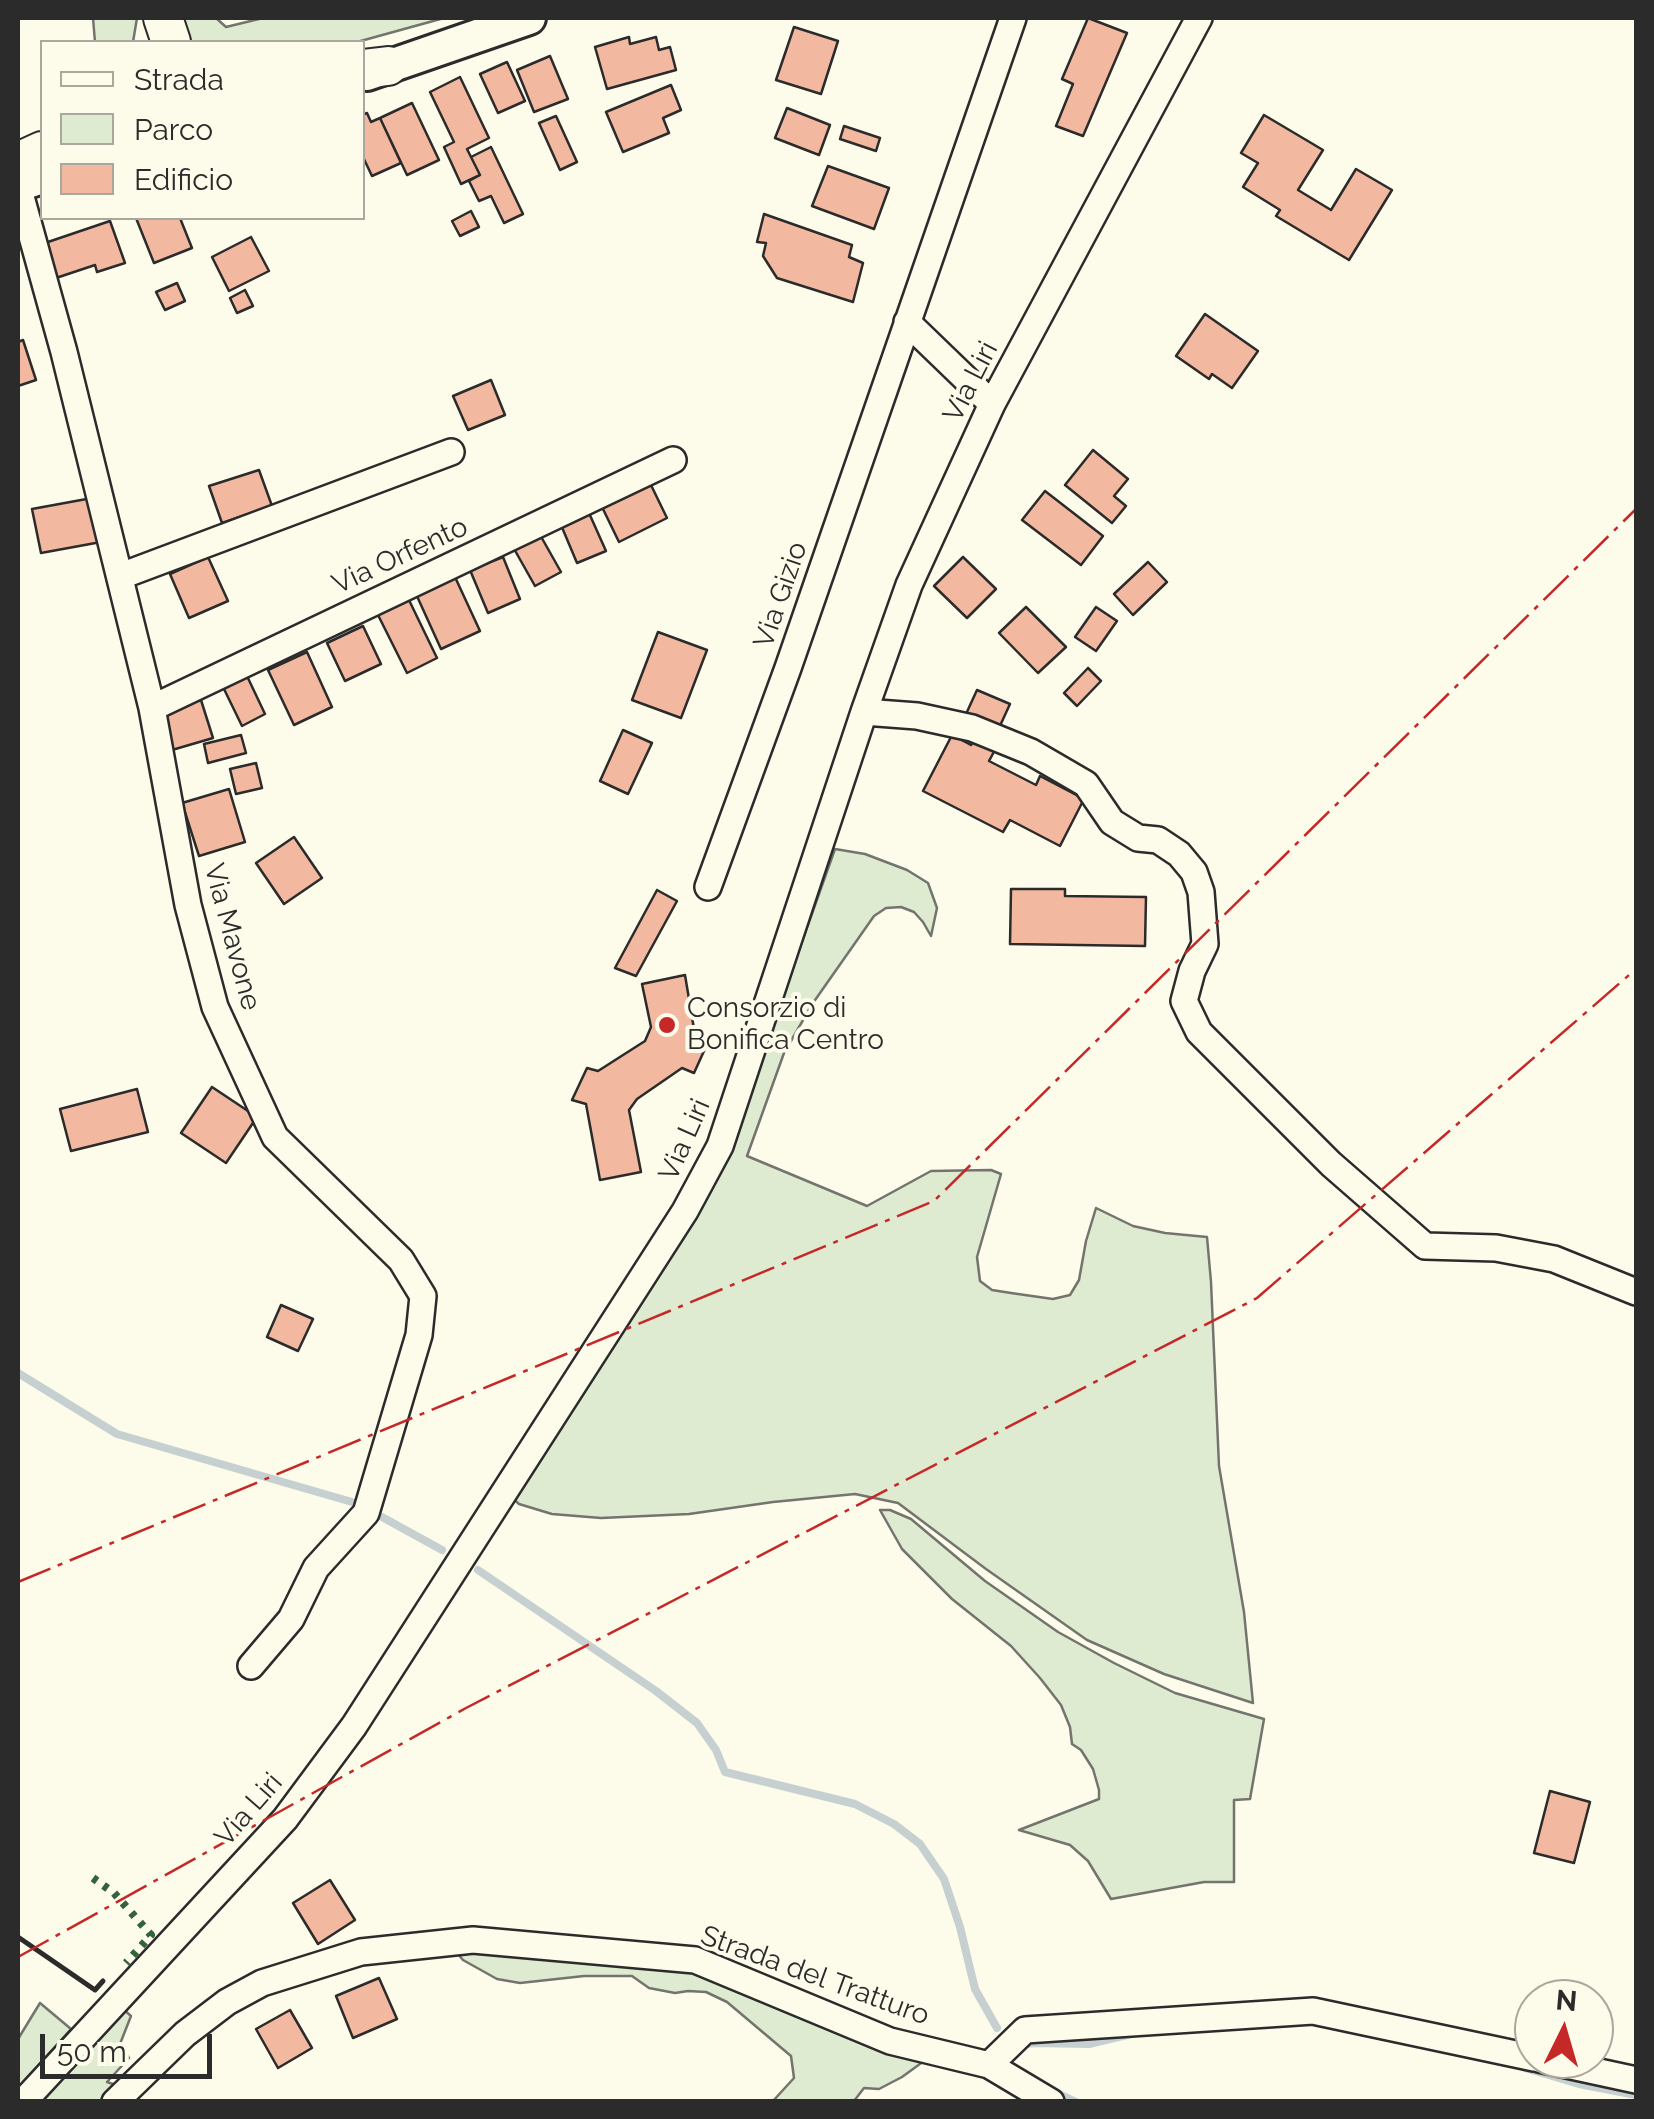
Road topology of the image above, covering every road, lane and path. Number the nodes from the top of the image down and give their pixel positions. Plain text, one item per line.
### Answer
1 (529, 18) edge
2 (1013, 18) edge
3 (1198, 18) edge
4 (371, 70) edge
5 (18, 185) edge
6 (907, 322) junction
7 (992, 404) junction
8 (450, 452) dead end
9 (673, 460) dead end
10 (120, 576) junction
11 (152, 708) junction
12 (864, 712) junction
13 (708, 887) dead end
14 (1636, 1292) edge
15 (251, 1666) dead end
16 (1514, 2053) edge
17 (990, 2065) junction
18 (22, 2102) edge
19 (115, 2102) edge
20 (1051, 2102) edge

1 - 4 main road
2 - 6 street, Via Gizio
3 - 7 street, Via Liri
5 - 10 street, Via Mavone
6 - 7 street
6 - 13 street, Via Gizio
7 - 12 street, Via Liri
8 - 10 street
9 - 11 street, Via Orfento
10 - 11 street, Via Mavone
11 - 15 street, Via Mavone
12 - 14 street
12 - 18 street, Via Liri
16 - 17 street
17 - 19 street, Strada del Tratturo
17 - 20 street, Strada del Tratturo

